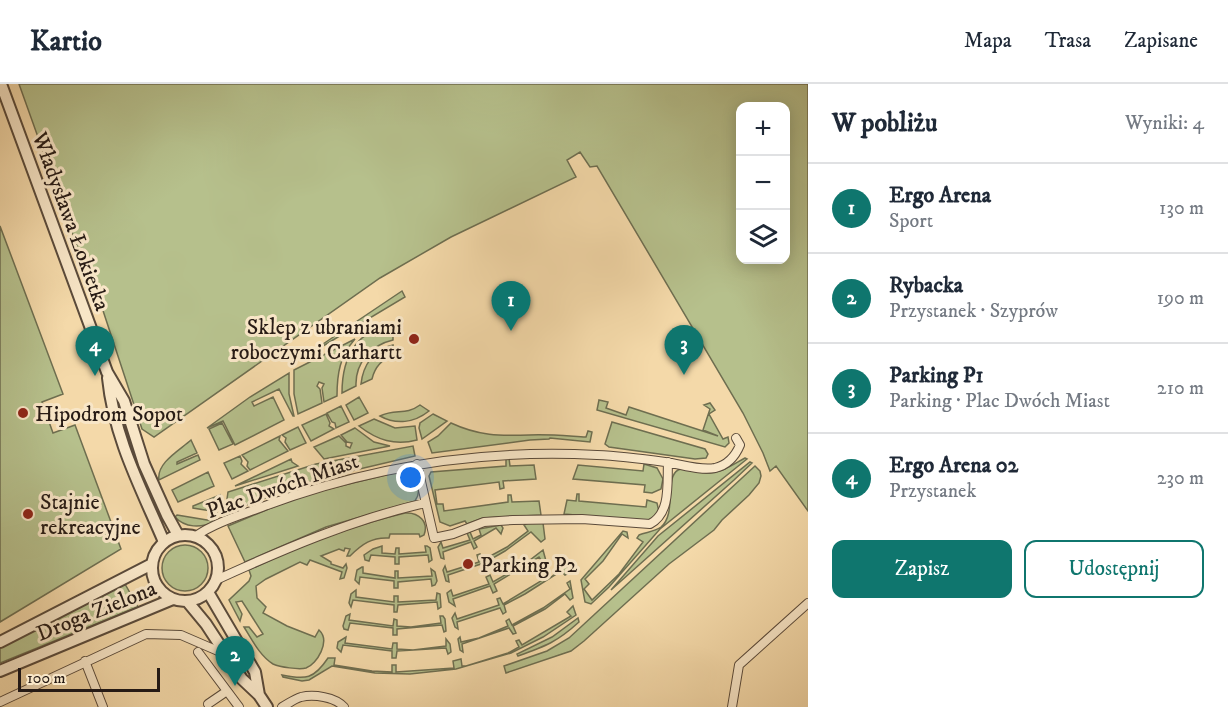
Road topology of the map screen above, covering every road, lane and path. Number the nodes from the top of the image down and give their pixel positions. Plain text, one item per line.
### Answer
1 (1, 84) edge
2 (107, 372) junction
3 (736, 438) dead end
4 (668, 462) junction
5 (417, 464) junction
6 (424, 503) junction
7 (178, 535) junction
8 (196, 537) junction
9 (164, 542) junction
10 (152, 564) junction
11 (216, 580) junction
12 (208, 592) junction
13 (173, 599) junction
14 (187, 601) junction
15 (808, 603) edge
16 (0, 642) edge
17 (198, 652) dead end
18 (225, 654) junction
19 (85, 662) junction
20 (0, 670) edge
21 (227, 691) junction
22 (259, 695) junction
23 (0, 702) edge
24 (208, 704) dead end
25 (103, 707) edge
26 (239, 707) edge
27 (267, 707) edge
28 (282, 707) edge
29 (344, 707) edge
30 (732, 707) edge

1 - 2 street, Władysława Łokietka
2 - 7 street, Władysława Łokietka
2 - 9 street, Władysława Łokietka
3 - 4 street, Plac Dwóch Miast
4 - 5 street, Plac Dwóch Miast
4 - 6 street
5 - 6 street
5 - 8 street, Plac Dwóch Miast
6 - 11 street
7 - 8 street
7 - 9 street
8 - 11 street
9 - 10 street
10 - 13 street
10 - 16 street, Droga Zielona
11 - 12 street
12 - 14 street
12 - 22 street
13 - 14 street
13 - 20 street, Droga Zielona
14 - 18 street
15 - 30 street
17 - 21 street
18 - 19 street
18 - 22 street
19 - 23 street
19 - 25 street
21 - 24 street
21 - 26 street
22 - 27 street
28 - 29 street

